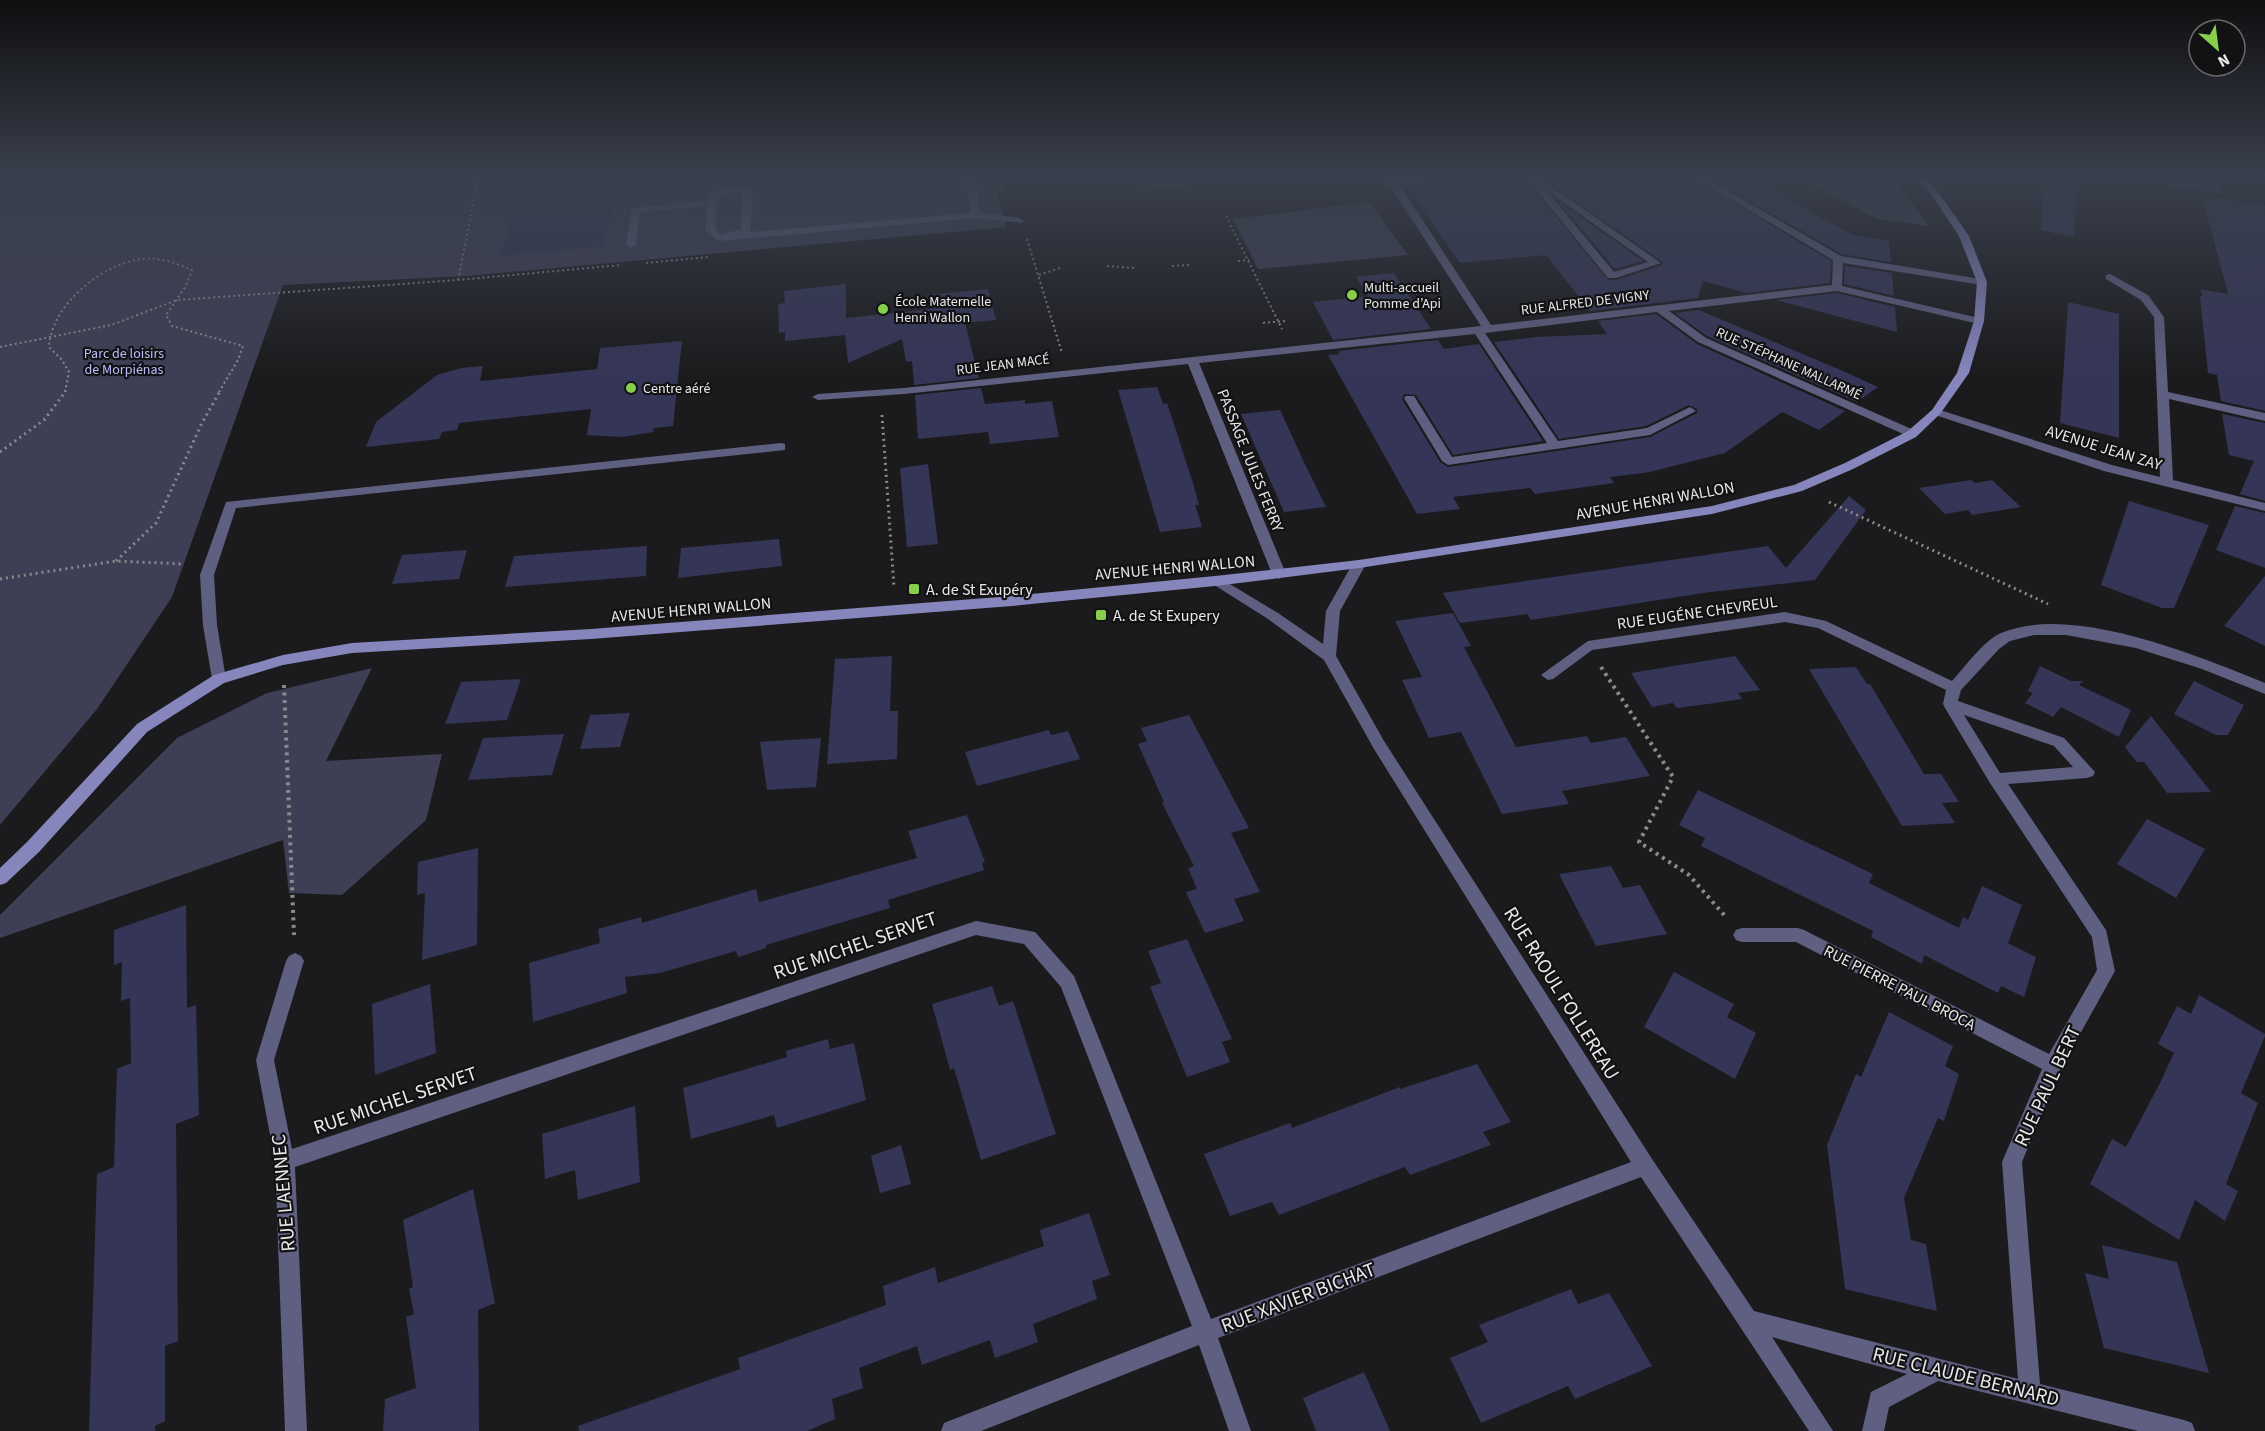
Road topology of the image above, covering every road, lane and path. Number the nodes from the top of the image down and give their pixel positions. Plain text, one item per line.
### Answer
1 (466, 242) edge
2 (631, 242) edge
3 (1028, 242) edge
4 (1239, 242) edge
5 (1430, 242) edge
6 (1584, 242) edge
7 (1625, 242) edge
8 (1809, 242) edge
9 (1966, 242) edge
10 (631, 245) dead end
11 (716, 257) dead end
12 (1839, 259) junction
13 (1249, 260) junction
14 (1238, 261) dead end
15 (646, 263) dead end
16 (622, 265) dead end
17 (1190, 265) dead end
18 (1107, 266) dead end
19 (1172, 266) dead end
20 (1060, 268) dead end
21 (1135, 268) dead end
22 (1039, 275) junction
23 (2110, 277) dead end
24 (458, 280) junction
25 (1982, 282) junction
26 (1837, 288) junction
27 (177, 300) junction
28 (1659, 309) junction
29 (1278, 321) junction
30 (1285, 321) dead end
31 (1979, 321) junction
32 (1263, 323) dead end
33 (1483, 329) junction
34 (49, 339) junction
35 (0, 347) edge
36 (1291, 349) junction
37 (1192, 359) junction
38 (1067, 372) junction
39 (880, 393) junction
40 (2163, 394) junction
41 (818, 397) dead end
42 (1410, 399) dead end
43 (1690, 411) dead end
44 (1936, 412) junction
45 (2265, 417) edge
46 (1912, 434) junction
47 (1555, 446) junction
48 (781, 447) dead end
49 (0, 452) edge
50 (2167, 483) junction
51 (1798, 488) junction
52 (2265, 507) edge
53 (116, 561) junction
54 (211, 564) junction
55 (1359, 564) junction
56 (1279, 574) junction
57 (0, 579) edge
58 (1215, 581) junction
59 (2050, 606) dead end
60 (896, 609) junction
61 (1588, 646) junction
62 (1329, 656) junction
63 (283, 660) junction
64 (1548, 675) dead end
65 (219, 679) junction
66 (1954, 687) junction
67 (2265, 688) edge
68 (1950, 704) junction
69 (1996, 779) junction
70 (0, 878) edge
71 (1742, 936) joint
72 (295, 961) joint
73 (2052, 1065) junction
74 (285, 1161) junction
75 (1645, 1166) junction
76 (1748, 1320) junction
77 (1205, 1332) junction
78 (1937, 1370) junction
79 (2030, 1392) junction
80 (296, 1431) edge
81 (952, 1431) edge
82 (1240, 1431) edge
83 (1822, 1431) edge
84 (1873, 1431) edge
85 (2184, 1431) edge

1 - 24 path
2 - 10 street
3 - 22 path
4 - 13 path
5 - 33 street
6 - 7 street
8 - 12 street
9 - 25 street, AVENUE HENRI WALLON
11 - 15 path
12 - 25 street
12 - 26 street
13 - 14 path
13 - 29 path
16 - 24 path
17 - 19 path
18 - 21 path
20 - 22 path
22 - 38 path
23 - 40 street
24 - 27 path
25 - 31 street, AVENUE HENRI WALLON
26 - 28 street, RUE ALFRED DE VIGNY
26 - 31 street, RUE ALFRED DE VIGNY
27 - 34 path
27 - 34 path
27 - 53 path
28 - 33 street, RUE ALFRED DE VIGNY
28 - 46 street, RUE STÉPHANE MALLARMÉ
29 - 30 path
29 - 32 path
29 - 36 path
31 - 44 street, AVENUE HENRI WALLON
33 - 36 street, RUE ALFRED DE VIGNY
33 - 47 street
34 - 35 path
34 - 49 path
36 - 37 street, RUE ALFRED DE VIGNY
37 - 38 street, RUE JEAN MACÉ
37 - 56 street, PASSAGE JULES FERRY
38 - 39 street, RUE JEAN MACÉ
39 - 41 street, RUE JEAN MACÉ
39 - 60 path
40 - 45 street
40 - 50 street
42 - 47 street
43 - 47 street
44 - 46 street, AVENUE HENRI WALLON
44 - 50 street, AVENUE JEAN ZAY
46 - 51 street, AVENUE HENRI WALLON
48 - 54 street
50 - 52 street, AVENUE JEAN ZAY
51 - 55 street, AVENUE HENRI WALLON
51 - 59 path
53 - 54 path
53 - 57 path
54 - 65 street
55 - 56 street, AVENUE HENRI WALLON
55 - 62 street
56 - 58 street, AVENUE HENRI WALLON
58 - 60 street, AVENUE HENRI WALLON
58 - 62 street
60 - 63 street, AVENUE HENRI WALLON
61 - 64 street, RUE EUGÉNE CHEVREUL
61 - 66 street, RUE EUGÉNE CHEVREUL
61 - 71 path
62 - 75 street, RUE RAOUL FOLLEREAU
63 - 65 street, AVENUE HENRI WALLON
63 - 72 path
65 - 70 street, AVENUE HENRI WALLON
66 - 67 street
66 - 68 street
68 - 69 street, RUE PAUL BERT
68 - 69 street
69 - 73 street, RUE PAUL BERT
71 - 73 street, RUE PIERRE PAUL BROCA
72 - 74 street, RUE LAENNEC
73 - 79 street, RUE PAUL BERT
74 - 77 street, RUE MICHEL SERVET
74 - 80 street, RUE LAENNEC
75 - 76 street, RUE RAOUL FOLLEREAU
75 - 77 street, RUE XAVIER BICHAT
76 - 78 street, RUE CLAUDE BERNARD
76 - 83 street, RUE RAOUL FOLLEREAU
77 - 81 street, RUE XAVIER BICHAT
77 - 82 street, RUE MICHEL SERVET
78 - 79 street, RUE CLAUDE BERNARD
78 - 84 street
79 - 85 street, RUE CLAUDE BERNARD

